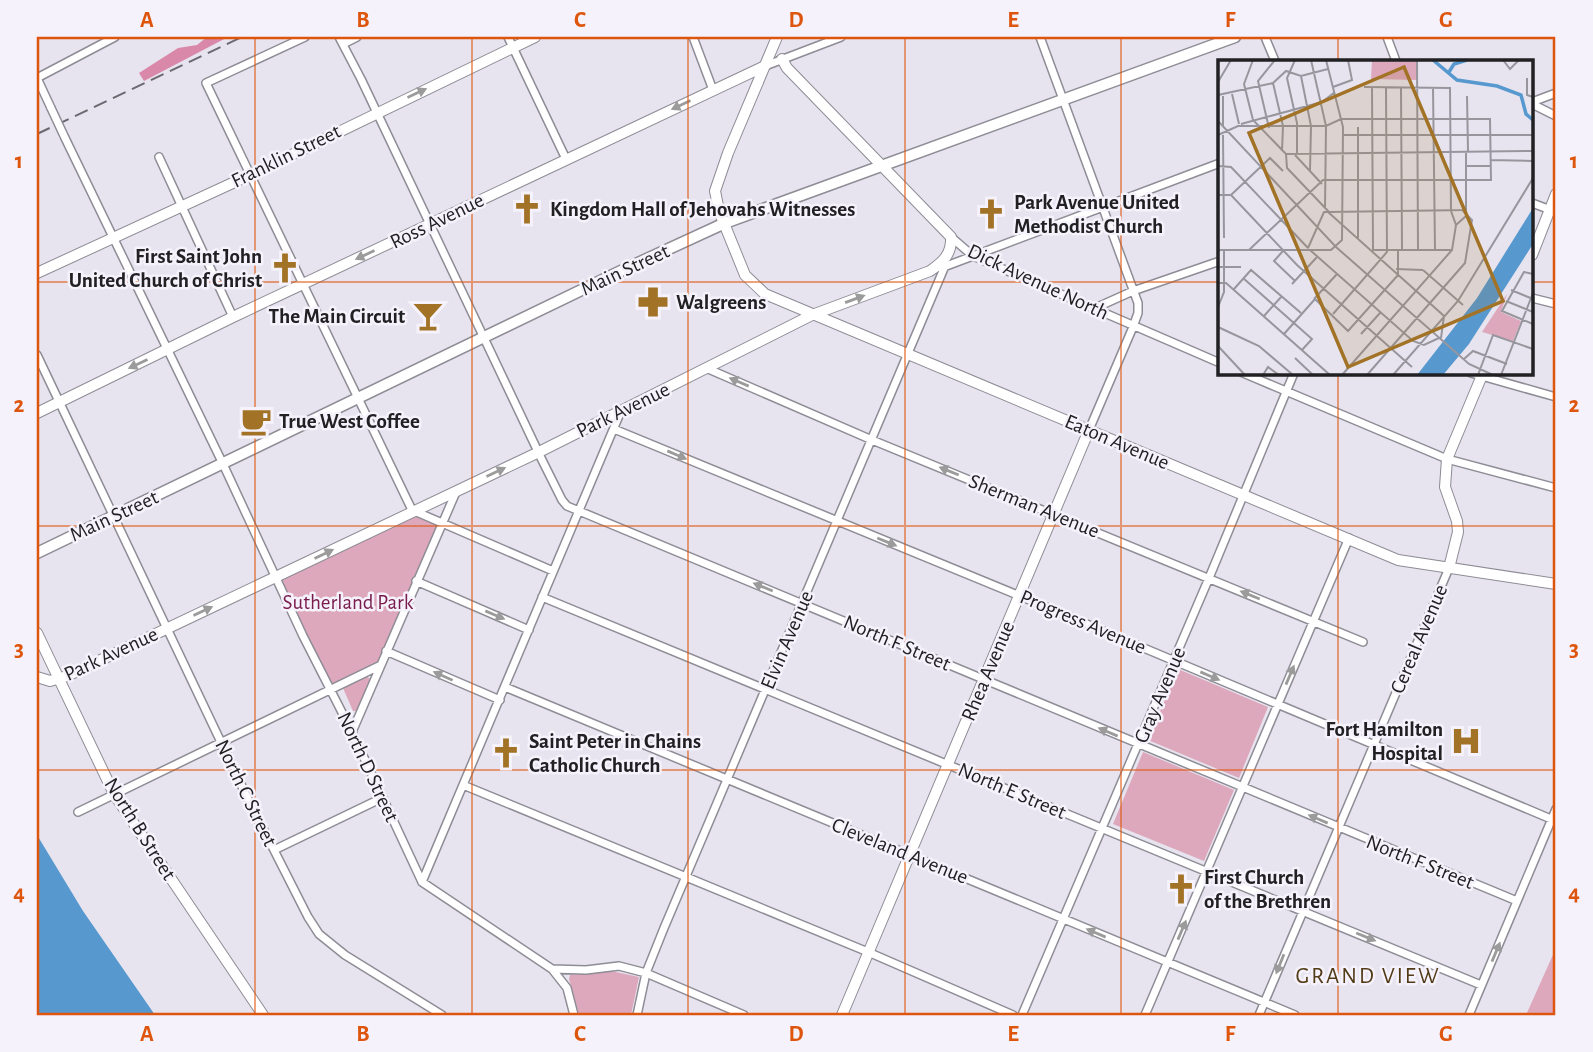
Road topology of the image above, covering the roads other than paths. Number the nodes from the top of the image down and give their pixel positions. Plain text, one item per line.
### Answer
1 (114, 37) edge
2 (305, 37) edge
3 (357, 37) edge
4 (535, 37) edge
5 (693, 37) edge
6 (777, 37) edge
7 (841, 37) edge
8 (1040, 37) edge
9 (1235, 37) edge
10 (1265, 37) edge
11 (1387, 37) edge
12 (341, 40) edge
13 (510, 42) edge
14 (782, 59) junction
15 (1275, 60) edge
16 (1396, 60) edge
17 (765, 66) junction
18 (37, 78) edge
19 (713, 90) junction
20 (1556, 93) edge
21 (1062, 99) junction
22 (1534, 102) edge
23 (1534, 104) edge
24 (376, 112) junction
25 (1556, 116) edge
26 (159, 157) dead end
27 (566, 159) junction
28 (1218, 164) edge
29 (881, 165) junction
30 (250, 175) junction
31 (1556, 194) edge
32 (1534, 204) edge
33 (181, 205) junction
34 (1102, 207) junction
35 (1553, 211) edge
36 (725, 223) junction
37 (430, 225) junction
38 (951, 237) junction
39 (112, 238) junction
40 (1534, 251) edge
41 (973, 256) junction
42 (1218, 262) edge
43 (945, 267) junction
44 (930, 271) junction
45 (37, 273) edge
46 (303, 285) junction
47 (1133, 291) junction
48 (1534, 298) edge
49 (1556, 304) edge
50 (1093, 309) junction
51 (812, 315) junction
52 (233, 317) junction
53 (1133, 327) junction
54 (484, 337) junction
55 (167, 351) junction
56 (37, 355) edge
57 (908, 355) junction
58 (1218, 362) edge
59 (706, 368) junction
60 (1245, 374) edge
61 (1294, 374) edge
62 (1478, 374) edge
63 (1286, 391) junction
64 (1556, 397) edge
65 (358, 399) junction
66 (58, 402) junction
67 (621, 411) junction
68 (37, 413) edge
69 (614, 429) junction
70 (1089, 430) junction
71 (872, 440) junction
72 (539, 452) junction
73 (1447, 459) junction
74 (223, 464) junction
75 (1556, 488) edge
76 (457, 490) junction
77 (1244, 495) junction
78 (412, 510) junction
79 (579, 512) junction
80 (1054, 513) junction
81 (114, 517) junction
82 (837, 521) junction
83 (441, 523) junction
84 (1349, 538) junction
85 (37, 553) edge
86 (1449, 568) junction
87 (553, 571) junction
88 (276, 577) junction
89 (1209, 578) junction
90 (416, 581) junction
91 (1556, 583) edge
92 (1020, 596) junction
93 (542, 597) junction
94 (802, 603) junction
95 (1313, 621) junction
96 (167, 628) junction
97 (529, 630) junction
98 (37, 633) edge
99 (1363, 642) dead end
100 (386, 651) junction
101 (1174, 661) junction
102 (379, 666) junction
103 (37, 677) edge
104 (59, 680) junction
105 (984, 680) junction
106 (505, 687) junction
107 (331, 689) junction
108 (765, 690) junction
109 (500, 700) junction
110 (1278, 705) junction
111 (352, 732) junction
112 (221, 741) junction
113 (1138, 744) junction
114 (1374, 744) junction
115 (949, 765) junction
116 (727, 780) junction
117 (463, 785) junction
118 (1242, 788) junction
119 (114, 793) junction
120 (382, 798) junction
121 (1556, 809) edge
122 (79, 812) dead end
123 (1551, 819) junction
124 (1338, 828) junction
125 (1103, 829) junction
126 (274, 850) junction
127 (911, 855) junction
128 (1208, 872) junction
129 (687, 877) junction
130 (422, 881) junction
131 (1517, 901) junction
132 (1302, 913) junction
133 (1064, 919) junction
134 (868, 952) junction
135 (1168, 962) junction
136 (552, 969) junction
137 (646, 973) junction
138 (1481, 985) junction
139 (1265, 1003) junction
140 (263, 1015) edge
141 (442, 1015) edge
142 (574, 1015) edge
143 (637, 1015) edge
144 (744, 1015) edge
145 (842, 1015) edge
146 (1013, 1015) edge
147 (1023, 1015) edge
148 (1145, 1015) edge
149 (1259, 1015) edge
150 (1295, 1015) edge
151 (1469, 1015) edge

1 - 18 street
2 - 30 street
3 - 12 street
4 - 13 main road, Franklin Street
5 - 19 street
6 - 17 main road, Eaton Avenue
7 - 14 street, Ross Avenue
8 - 21 street
9 - 21 main road, Main Street
10 - 15 street
11 - 16 street
12 - 24 street, North F Street
24 -> 13 main road, Franklin Street
13 - 27 street
14 - 17 street, Ross Avenue
14 - 29 main road, Dick Avenue North
17 - 19 main road, Ross Avenue
17 - 36 main road, Eaton Avenue
18 - 39 street, North D Street, bridge
19 -> 27 main road, Ross Avenue
20 - 22 street
21 - 29 main road, Main Street
21 - 34 street
23 - 25 street
24 - 30 main road, Franklin Street
24 - 37 street, North F Street
26 - 33 street
27 - 37 main road, Ross Avenue
28 - 34 street, Park Avenue
29 - 36 main road, Main Street
29 - 38 main road, Dick Avenue North
30 - 33 main road, Franklin Street
30 - 46 street
31 - 35 main road
32 - 35 street
33 - 39 main road, Franklin Street
33 - 52 street
34 - 41 street, Park Avenue
34 - 47 street
35 - 40 main road
36 - 51 main road, Eaton Avenue
36 - 54 main road, Main Street
37 -> 46 main road, Ross Avenue
37 - 54 street, North F Street
38 - 41 street, Dick Avenue North
38 - 44 main road
39 - 45 main road, Franklin Street
39 - 55 street, North D Street
41 - 43 street, Park Avenue
41 - 50 street, Dick Avenue North
42 - 47 street
43 - 44 street, Park Avenue
43 - 57 street, Elvin Avenue
51 -> 44 main road, Park Avenue
46 - 52 main road, Ross Avenue
46 - 65 street
47 - 50 street
47 - 53 street
48 - 49 street
50 - 53 street, Dick Avenue North
51 - 57 main road, Eaton Avenue
51 - 59 main road, Park Avenue
52 - 55 main road, Ross Avenue
53 - 58 street, Dick Avenue North
53 - 70 street, Rhea Avenue
54 - 65 main road, Main Street
54 - 72 street, North F Street
55 -> 66 main road, Ross Avenue
55 - 74 street, North D Street
56 - 66 street, North C Street
57 - 70 main road, Eaton Avenue
57 - 71 street, Elvin Avenue
59 - 67 main road, Park Avenue
71 -> 59 street, Sherman Avenue
60 - 63 street
61 - 63 street, Gray Avenue
62 - 64 street
62 - 73 main road, Cereal Avenue
63 - 73 street
63 - 77 street, Gray Avenue
65 - 74 main road, Main Street
65 - 78 street
66 - 68 main road, Ross Avenue
66 - 81 street, North C Street
67 - 69 street
67 - 72 main road, Park Avenue
69 - 79 street
69 -> 82 street, Progress Avenue
70 - 77 main road, Eaton Avenue
70 - 80 main road, Rhea Avenue
80 -> 71 street, Sherman Avenue
71 - 82 street, Elvin Avenue
76 -> 72 main road, Park Avenue
72 - 79 street, North F Street
73 - 75 street
73 - 86 main road, Cereal Avenue
74 - 81 main road, Main Street
74 - 88 street, North D Street
76 - 78 main road, Park Avenue
76 - 83 street
77 - 84 main road, Eaton Avenue
77 - 89 street, Gray Avenue
78 - 83 street
88 -> 78 main road, Park Avenue
79 - 87 street
94 -> 79 street, North F Street
80 - 89 street, Sherman Avenue
80 - 92 main road, Rhea Avenue
81 - 85 main road, Main Street
81 - 96 street, North C Street
82 -> 92 street, Progress Avenue
82 - 94 street, Elvin Avenue
83 - 87 street
83 - 90 street
84 - 86 main road, Eaton Avenue
84 - 95 street
86 - 91 main road, Eaton Avenue
86 - 114 street, Cereal Avenue
87 - 93 street
96 -> 88 main road, Park Avenue
88 - 107 street, North D Street
95 -> 89 street, Sherman Avenue
89 - 101 street, Gray Avenue
90 -> 97 street
90 - 100 street
92 - 101 street, Progress Avenue
92 - 105 main road, Rhea Avenue
93 - 97 street
93 - 108 street, North E Street
94 - 105 street, North F Street
94 - 108 street, Elvin Avenue
95 - 99 street, Sherman Avenue
110 -> 95 street
96 - 104 main road, Park Avenue
96 - 112 street, North C Street
97 - 106 street
98 - 104 main road, North B Street
100 - 102 street
109 -> 100 street
101 -> 110 street, Progress Avenue
101 - 113 street, Gray Avenue
102 - 107 street
102 - 111 street
103 - 104 main road, Park Avenue
104 - 119 main road, North B Street
113 -> 105 street, North F Street
105 - 115 main road, Rhea Avenue
106 - 109 street
106 - 116 street, Cleveland Avenue
107 - 111 street, North D Street
107 - 112 street
108 - 115 street, North E Street
108 - 116 street, Elvin Avenue
109 - 117 street
110 - 114 street, Progress Avenue
110 - 118 street
111 - 120 street, North D Street
112 - 119 street
112 - 126 street, North C Street
113 - 118 street, North F Street
113 - 125 street, Gray Avenue
114 - 123 street, Progress Avenue
114 - 124 street, Cereal Avenue
115 - 125 street, North E Street
115 - 127 main road, Rhea Avenue
116 - 127 street, Cleveland Avenue
116 - 129 street, Elvin Avenue
117 - 129 street
117 - 130 street
124 -> 118 street, North F Street
118 - 128 street
119 - 122 street
119 - 140 main road, North B Street
120 - 126 street
120 - 130 street, North D Street
121 - 123 street
123 - 131 street
124 - 131 street, North F Street
124 - 132 street, Cereal Avenue
125 - 128 street, North E Street
125 - 133 street, Gray Avenue
126 - 141 street, North C Street
127 - 133 street, Cleveland Avenue
127 - 134 main road, Rhea Avenue
128 - 132 street, North E Street
135 -> 128 street
129 - 134 street
129 - 137 street, Elvin Avenue
130 - 136 street
138 -> 131 street
132 -> 138 street, North E Street
132 -> 139 street, Cereal Avenue
135 -> 133 street, Cleveland Avenue
133 - 147 street, Gray Avenue
134 - 145 main road, Rhea Avenue
134 - 146 street
135 - 139 street, Cleveland Avenue
135 - 148 street
136 - 137 street
136 - 142 street
137 - 143 street, Elvin Avenue
137 - 144 street
138 - 151 street
139 - 149 street, Cereal Avenue
139 - 150 street, Cleveland Avenue

